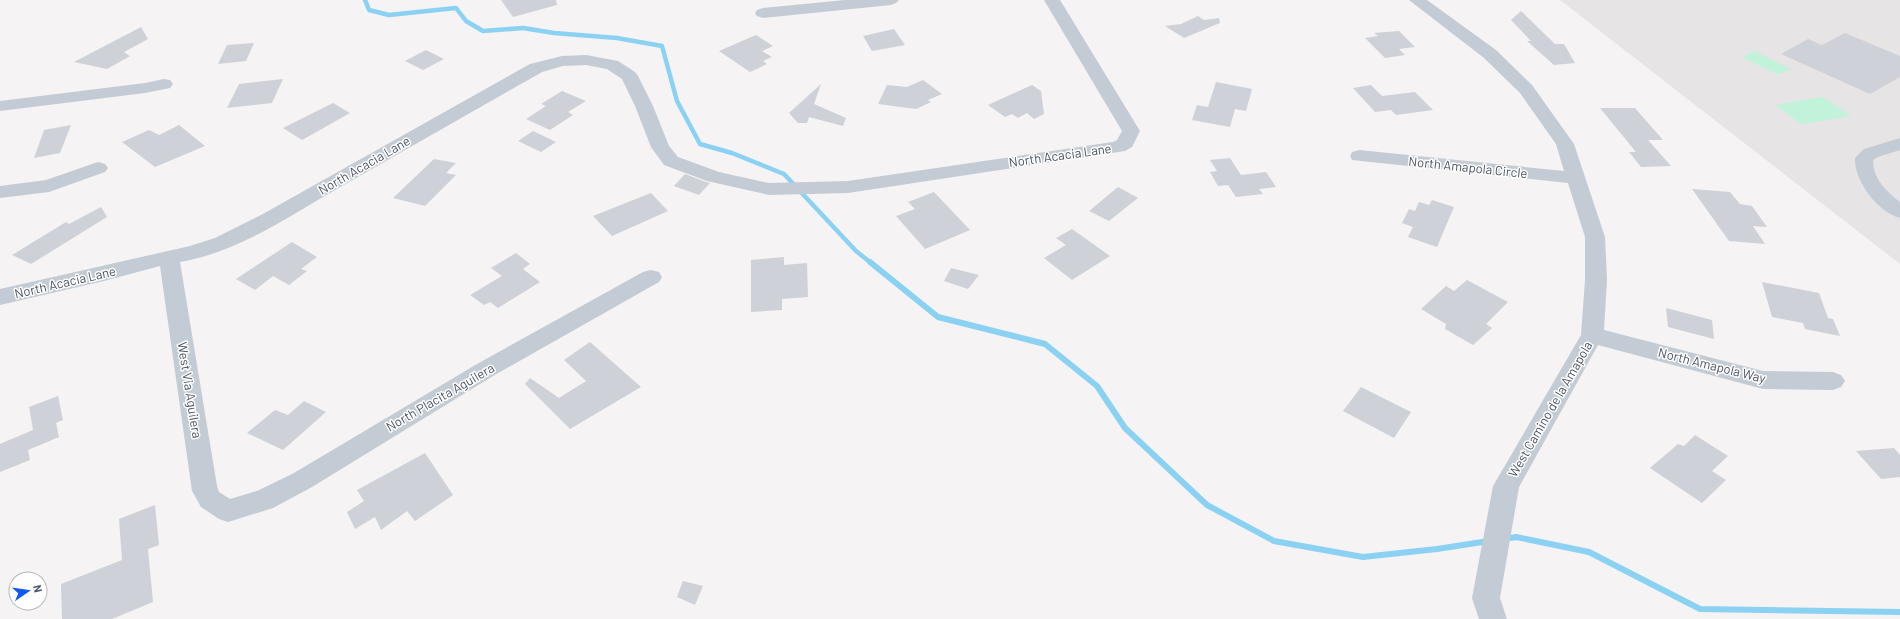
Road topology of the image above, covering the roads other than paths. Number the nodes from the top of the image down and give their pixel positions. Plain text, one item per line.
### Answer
1 (891, 0) edge
2 (1052, 0) edge
3 (1417, 0) edge
4 (762, 14) dead end
5 (164, 84) dead end
6 (0, 106) edge
7 (1900, 144) edge
8 (1359, 156) dead end
9 (98, 168) dead end
10 (1576, 178) junction
11 (0, 192) edge
12 (1900, 212) edge
13 (169, 257) junction
14 (651, 277) dead end
15 (0, 297) edge
16 (1592, 335) junction
17 (1833, 381) dead end
18 (228, 511) joint
19 (1493, 619) edge

1 - 4 street
2 - 13 street, North Acacia Lane
3 - 10 street, West Camino de la Amapola
5 - 6 street
7 - 12 street
8 - 10 street, North Amapola Circle
9 - 11 street
10 - 16 street, West Camino de la Amapola
13 - 15 street, North Acacia Lane
13 - 18 street, West Via Aguilera
14 - 18 street, North Placita Aguilera
16 - 17 street, North Amapola Way
16 - 19 street, West Camino de la Amapola

